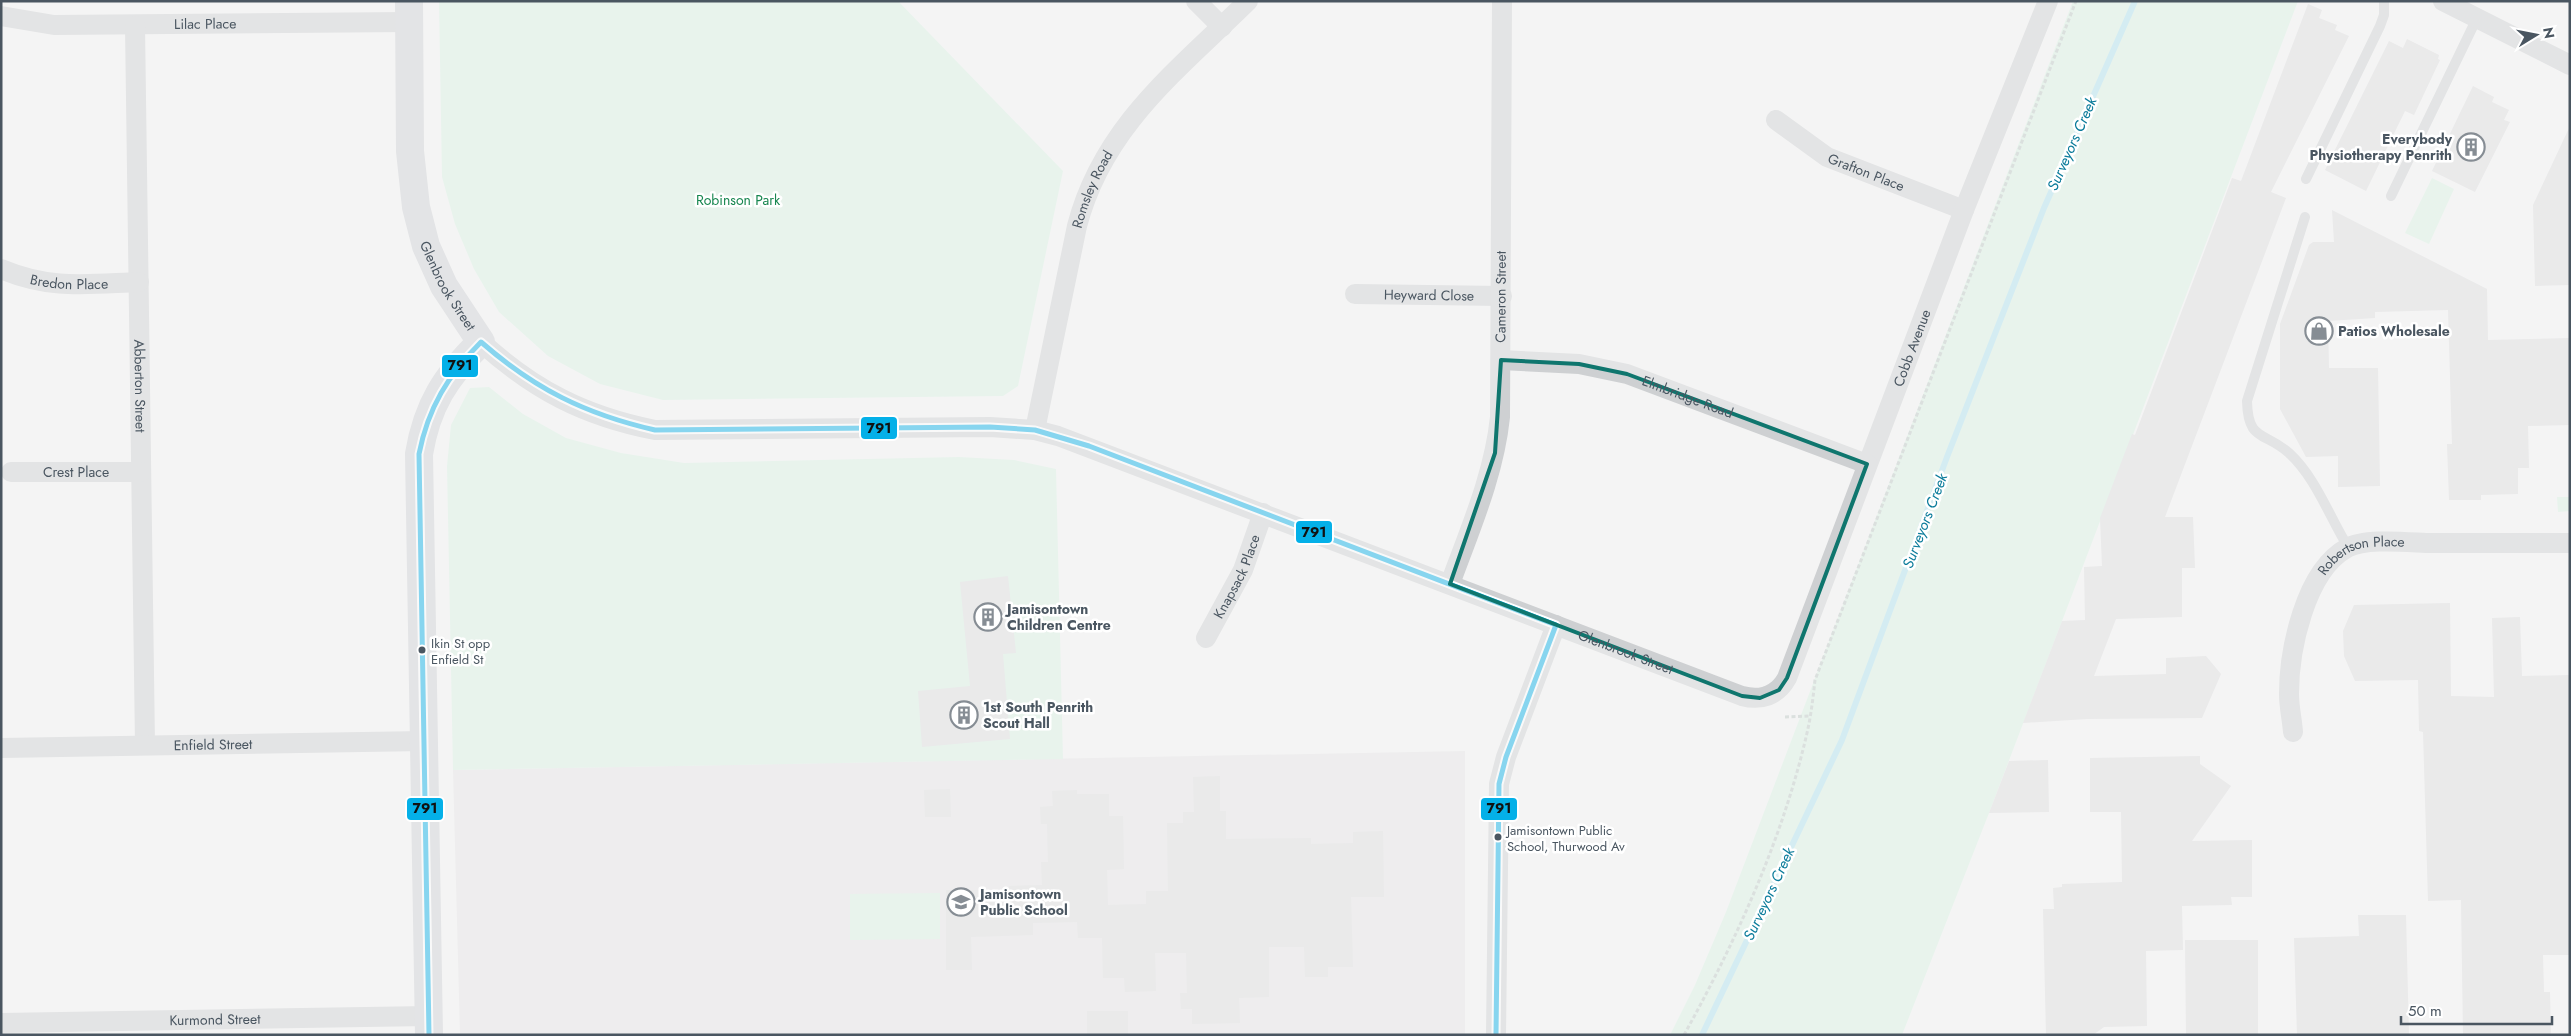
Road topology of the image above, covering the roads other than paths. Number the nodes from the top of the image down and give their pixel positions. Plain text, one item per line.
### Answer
1 (1196, 1) edge
2 (1248, 1) edge
3 (1502, 1) edge
4 (2048, 1) edge
5 (2384, 1) edge
6 (2443, 1) edge
7 (409, 12) edge
8 (1, 16) edge
9 (2477, 18) junction
10 (135, 26) junction
11 (1222, 27) junction
12 (2570, 65) edge
13 (1776, 120) dead end
14 (2306, 178) dead end
15 (2391, 196) dead end
16 (1964, 210) junction
17 (2304, 217) dead end
18 (1, 269) edge
19 (139, 282) junction
20 (1355, 294) dead end
21 (1502, 296) junction
22 (481, 342) junction
23 (1501, 360) junction
24 (1035, 430) junction
25 (1867, 464) junction
26 (11, 472) dead end
27 (141, 472) junction
28 (1263, 513) junction
29 (2570, 543) edge
30 (2348, 547) junction
31 (1450, 584) junction
32 (1556, 625) junction
33 (1206, 638) dead end
34 (1774, 694) joint
35 (2293, 732) dead end
36 (425, 740) junction
37 (145, 745) junction
38 (1, 748) edge
39 (1, 1023) edge
40 (429, 1026) edge
41 (1496, 1035) edge

1 - 11 street
2 - 11 street, Romsley Road
3 - 21 street, Cameron Street
4 - 16 street, Cobb Avenue
5 - 14 lane
6 - 9 street
7 - 10 street, Lilac Place
7 - 22 street, Glenbrook Street
8 - 10 street, Lilac Place
9 - 12 street
9 - 15 lane
10 - 19 street, Abberton Street
11 - 24 street, Romsley Road
13 - 16 street, Grafton Place
16 - 25 street, Cobb Avenue
17 - 30 lane
18 - 19 street, Bredon Place
19 - 27 street, Abberton Street
20 - 21 street, Heyward Close
21 - 23 street, Cameron Street
22 - 24 street, Glenbrook Street
22 - 36 street
23 - 25 street, Elmbridge Road
23 - 31 street, Cameron Street
24 - 28 street, Glenbrook Street
25 - 34 street, Cobb Avenue
26 - 27 street, Crest Place
27 - 37 street, Abberton Street
28 - 31 street, Glenbrook Street
28 - 33 street, Knapsack Place
29 - 30 street, Robertson Place
30 - 35 street, Robertson Place
31 - 32 street, Glenbrook Street
32 - 34 street, Glenbrook Street
32 - 41 street
36 - 37 street, Enfield Street
36 - 40 street
37 - 38 street, Enfield Street
39 - 40 street, Kurmond Street

